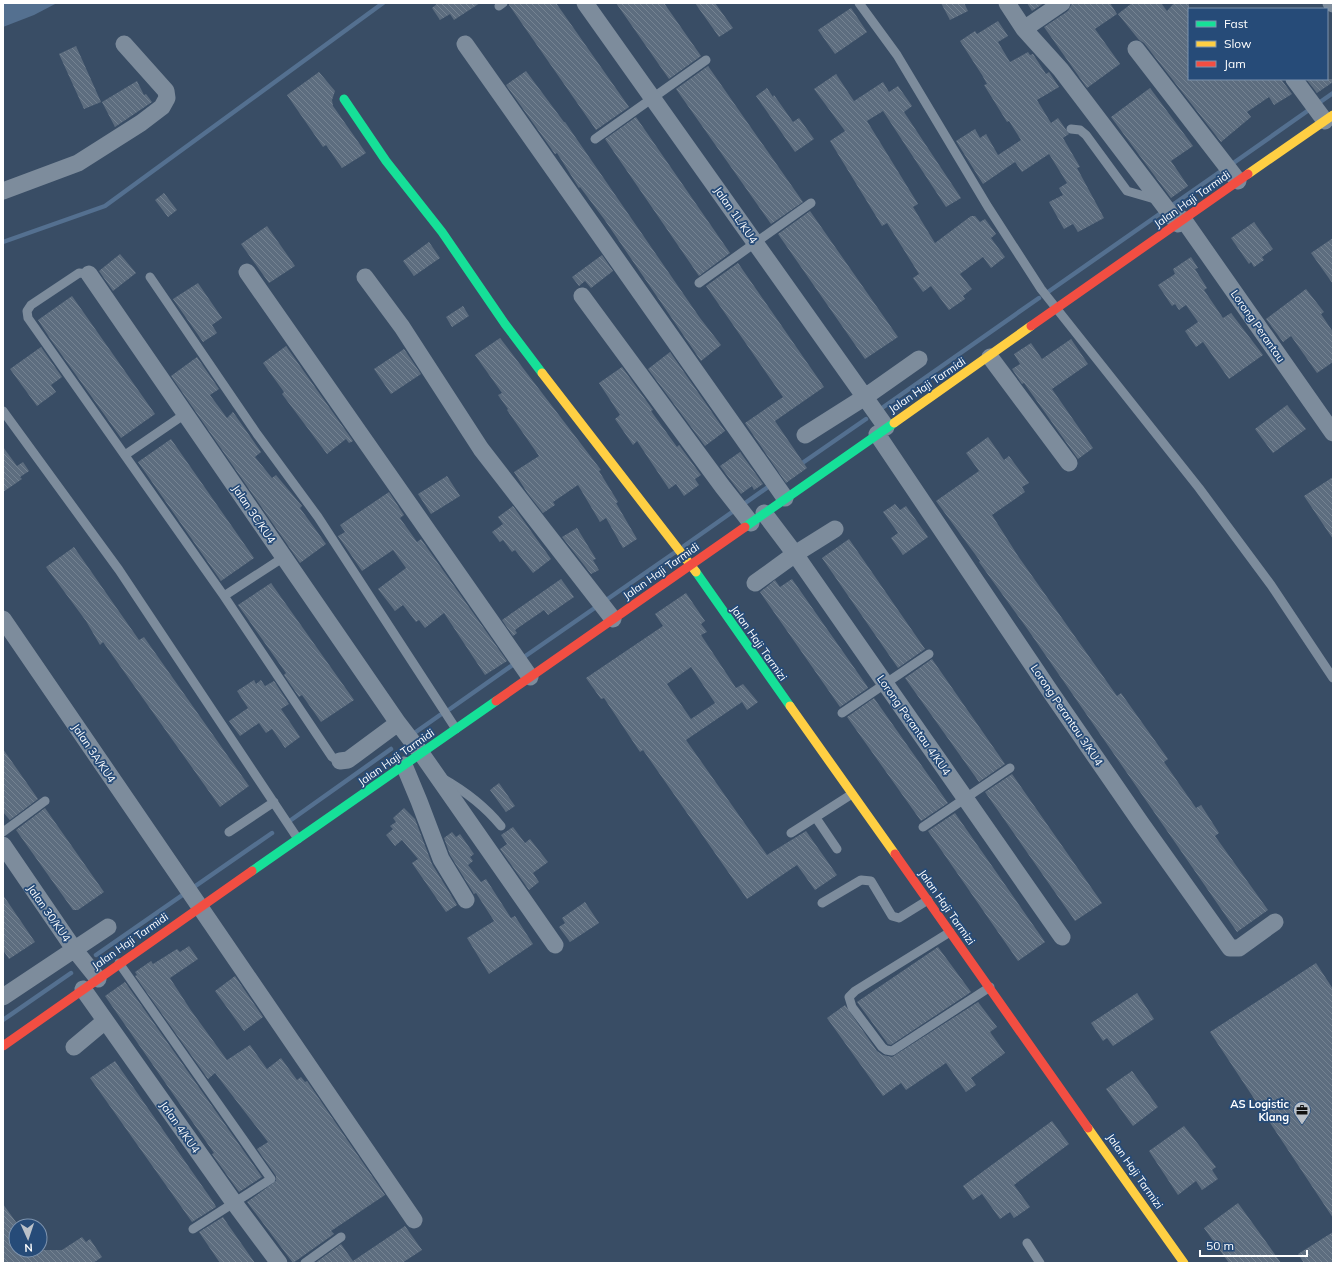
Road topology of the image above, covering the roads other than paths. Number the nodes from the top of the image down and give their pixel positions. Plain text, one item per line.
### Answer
1 (585, 3) edge
2 (859, 3) edge
3 (1007, 3) edge
4 (1062, 3) edge
5 (1024, 29) junction
6 (124, 44) dead end
7 (465, 44) dead end
8 (1136, 49) dead end
9 (706, 60) dead end
10 (1295, 80) edge
11 (653, 98) junction
12 (344, 99) dead end
13 (1325, 116) edge
14 (1071, 129) dead end
15 (595, 139) dead end
16 (1238, 181) junction
17 (3, 191) edge
18 (1161, 200) junction
19 (811, 203) dead end
20 (1178, 220) junction
21 (756, 243) junction
22 (248, 272) dead end
23 (89, 274) joint
24 (150, 277) dead end
25 (365, 277) dead end
26 (699, 283) dead end
27 (582, 296) dead end
28 (1056, 308) junction
29 (990, 357) junction
30 (919, 359) dead end
31 (865, 397) junction
32 (3, 411) edge
33 (185, 414) junction
34 (882, 431) junction
35 (1333, 433) edge
36 (805, 435) dead end
37 (125, 455) junction
38 (1069, 463) dead end
39 (785, 498) junction
40 (757, 518) junction
41 (835, 529) dead end
42 (795, 554) junction
43 (284, 557) junction
44 (689, 566) junction
45 (755, 583) dead end
46 (224, 596) junction
47 (609, 614) junction
48 (3, 619) edge
49 (929, 654) dead end
50 (530, 678) junction
51 (1333, 678) edge
52 (885, 684) junction
53 (842, 713) dead end
54 (398, 723) junction
55 (456, 729) junction
56 (421, 754) junction
57 (340, 761) joint
58 (404, 766) junction
59 (1010, 768) dead end
60 (434, 774) junction
61 (852, 794) junction
62 (965, 799) junction
63 (45, 801) dead end
64 (274, 802) junction
65 (816, 818) junction
66 (501, 826) dead end
67 (923, 827) dead end
68 (3, 832) edge
69 (229, 832) dead end
70 (791, 833) dead end
71 (299, 840) junction
72 (3, 846) edge
73 (837, 849) dead end
74 (192, 896) junction
75 (466, 900) dead end
76 (928, 900) junction
77 (822, 903) dead end
78 (1275, 922) dead end
79 (108, 927) dead end
80 (950, 932) junction
81 (1062, 937) dead end
82 (555, 945) dead end
83 (74, 949) junction
84 (119, 963) junction
85 (98, 979) junction
86 (990, 987) junction
87 (83, 989) junction
88 (3, 997) edge
89 (105, 1021) junction
90 (3, 1046) edge
91 (74, 1047) dead end
92 (235, 1204) junction
93 (414, 1220) dead end
94 (193, 1229) dead end
95 (341, 1237) dead end
96 (1027, 1243) dead end
97 (279, 1263) edge
98 (305, 1263) edge
99 (1040, 1263) edge
100 (1184, 1263) edge

1 - 11 street, Jalan 1L/KU4
2 - 28 lane
3 - 5 street, Lorong Perantau
4 - 5 street
5 - 18 street, Lorong Perantau
6 - 17 street
7 - 39 street
8 - 16 street
9 - 11 lane
10 - 13 street
11 - 15 lane
11 - 21 street, Jalan 1L/KU4
12 - 44 street, Jalan Haji Tarmizi
13 - 16 street, Jalan Haji Tarmidi
14 - 18 lane
16 - 20 street, Jalan Haji Tarmidi
18 - 20 street, Lorong Perantau
19 - 21 lane
20 - 28 street, Jalan Haji Tarmidi
20 - 35 street, Lorong Perantau
21 - 26 lane
21 - 31 street, Jalan 1L/KU4
22 - 50 street
23 - 33 street, Jalan 3C/KU4
23 - 37 lane
24 - 55 lane
25 - 47 street
27 - 40 street, Lorong Perantau 4/KU4
28 - 29 street, Jalan Haji Tarmidi
28 - 51 lane
29 - 34 street, Jalan Haji Tarmidi
29 - 38 street
30 - 31 street
31 - 34 street, Jalan 1L/KU4
31 - 36 street
32 - 64 lane
33 - 37 lane
33 - 43 street, Jalan 3C/KU4
34 - 39 street, Jalan Haji Tarmidi
34 - 78 street, Lorong Perantau 3/KU4
37 - 46 lane
39 - 40 street, Jalan Haji Tarmidi
40 - 42 street, Lorong Perantau 4/KU4
40 - 44 street, Jalan Haji Tarmidi
41 - 42 street
42 - 45 street
42 - 52 street, Lorong Perantau 4/KU4
43 - 46 lane
43 - 54 street, Jalan 3C/KU4
44 - 47 street, Jalan Haji Tarmidi
44 - 61 street, Jalan Haji Tarmizi
46 - 57 lane
47 - 50 street, Jalan Haji Tarmidi
48 - 74 street, Jalan 3A/KU4
49 - 52 lane
50 - 55 street, Jalan Haji Tarmidi
52 - 53 lane
52 - 62 street, Lorong Perantau 4/KU4
54 - 56 street, Jalan 3C/KU4
54 - 57 street
55 - 56 street, Jalan Haji Tarmidi
56 - 58 street, Jalan Haji Tarmidi
56 - 60 street, Jalan 3C/KU4
58 - 71 street, Jalan Haji Tarmidi
58 - 75 street
59 - 62 lane
60 - 66 lane
60 - 82 street, Jalan 3C/KU4
61 - 65 lane
61 - 76 street, Jalan Haji Tarmizi
62 - 67 lane
62 - 81 street, Lorong Perantau 4/KU4
63 - 68 lane
64 - 69 lane
64 - 71 lane
65 - 70 lane
65 - 73 lane
71 - 74 street, Jalan Haji Tarmidi
72 - 83 street, Jalan 30/KU4
74 - 84 street, Jalan Haji Tarmidi
74 - 93 street, Jalan 3A/KU4
76 - 77 lane
76 - 80 street, Jalan Haji Tarmizi
79 - 83 street
80 - 86 street, Jalan Haji Tarmizi
80 - 86 lane
83 - 85 street, Jalan 30/KU4
83 - 88 street
84 - 85 street, Jalan Haji Tarmidi
84 - 92 lane
85 - 87 street, Jalan Haji Tarmidi
86 - 100 street, Jalan Haji Tarmizi
87 - 89 street, Jalan 4/KU4
87 - 90 street, Jalan Haji Tarmidi
89 - 91 street
89 - 92 street, Jalan 4/KU4
92 - 94 lane
92 - 97 street, Jalan 4/KU4
95 - 98 lane
96 - 99 lane

